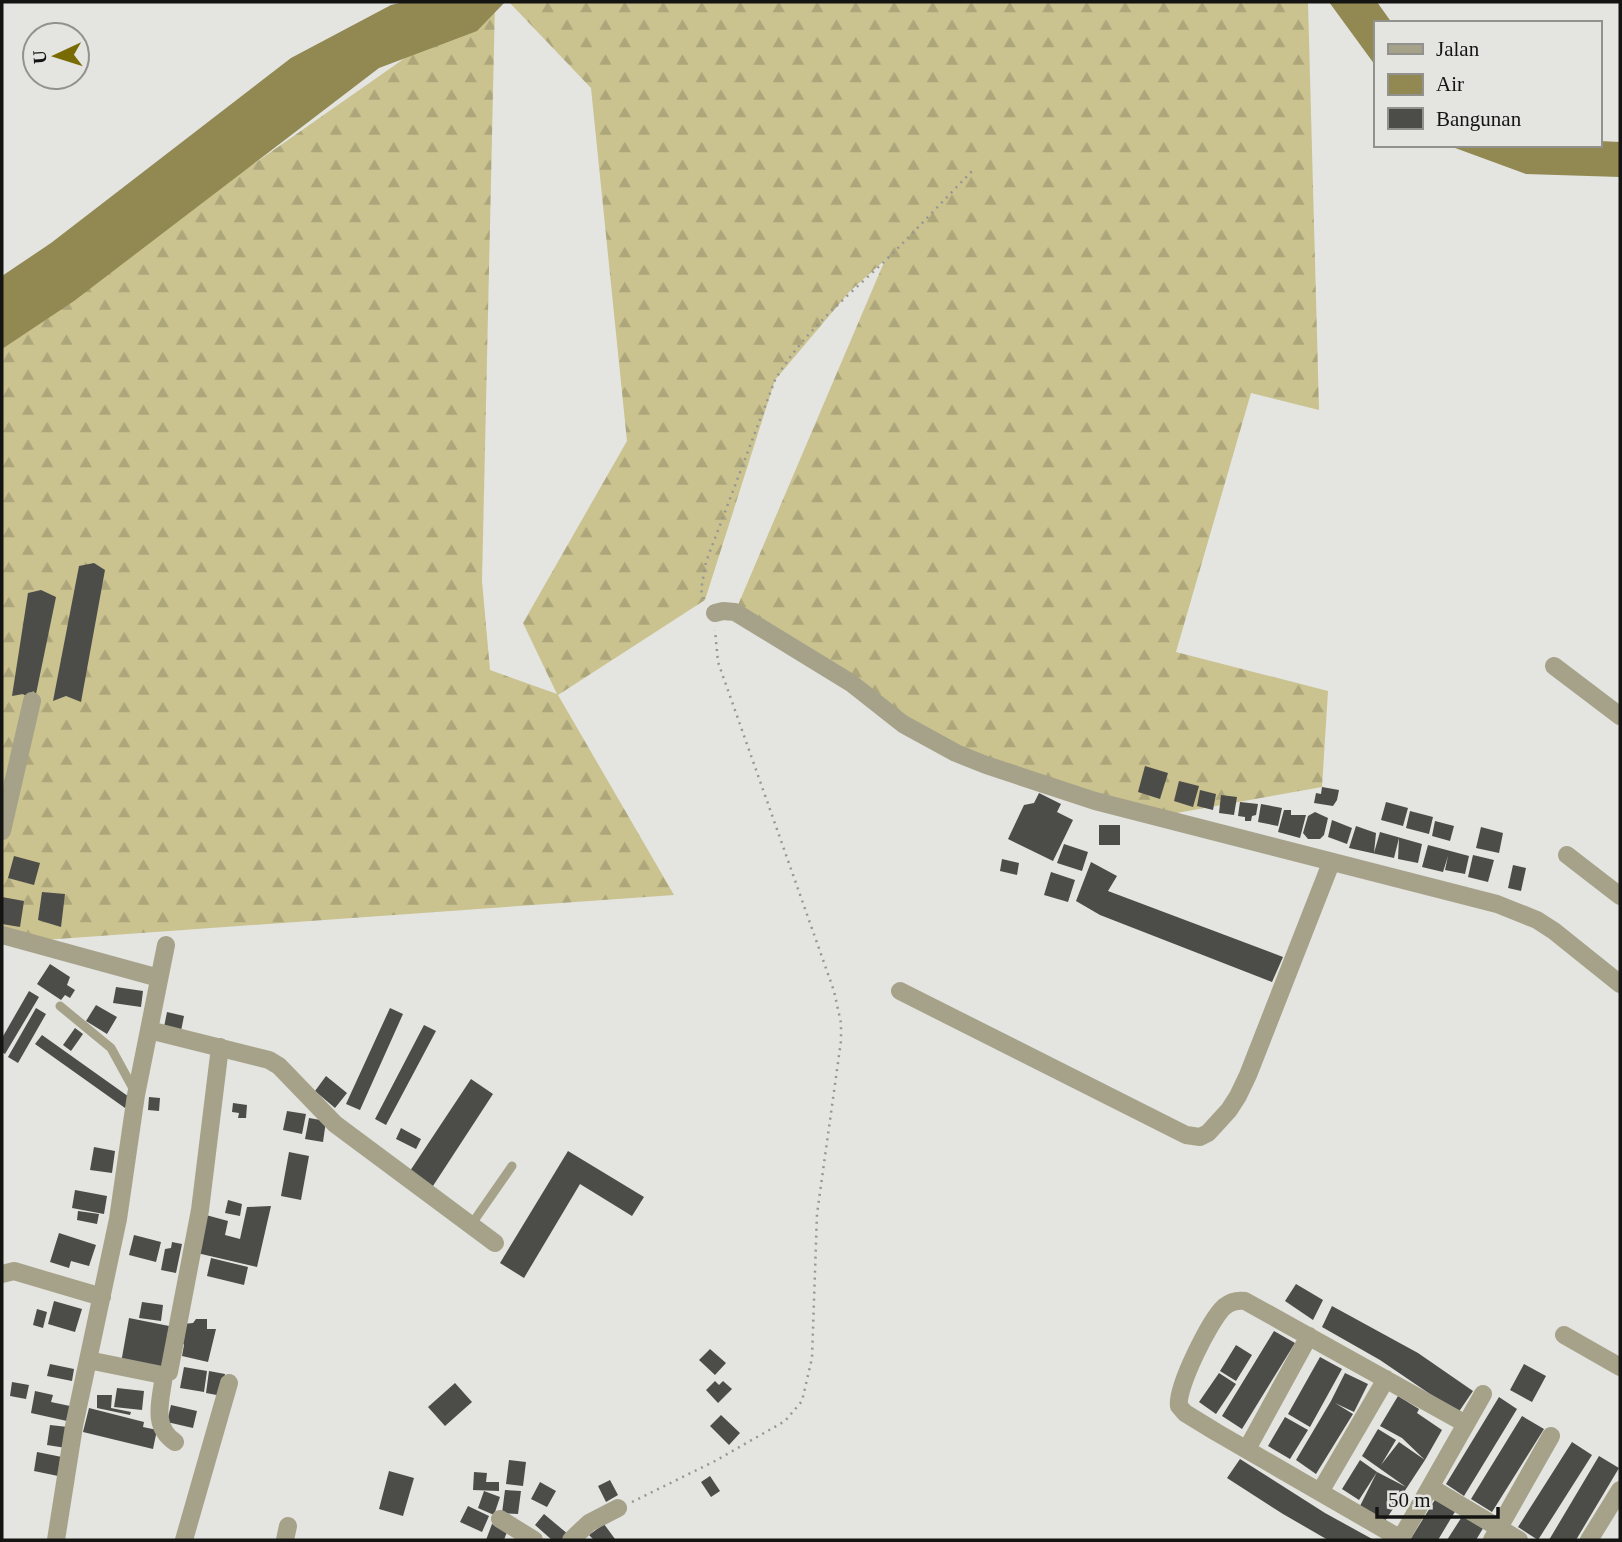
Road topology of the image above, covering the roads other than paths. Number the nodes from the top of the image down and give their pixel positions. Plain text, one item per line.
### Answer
1 (715, 613) road end
2 (1554, 666) dead end
3 (32, 701) dead end
4 (1620, 716) edge
5 (2, 831) edge
6 (1567, 855) dead end
7 (1331, 863) junction
8 (1620, 896) edge
9 (2, 935) edge
10 (166, 945) dead end
11 (159, 978) junction
12 (1620, 984) edge
13 (900, 991) dead end
14 (60, 1006) dead end
15 (149, 1030) junction
16 (220, 1047) junction
17 (136, 1095) junction
18 (512, 1166) dead end
19 (471, 1225) junction
20 (495, 1243) dead end
21 (2, 1274) edge
22 (102, 1297) junction
23 (1564, 1335) dead end
24 (1309, 1336) junction
25 (88, 1360) junction
26 (1620, 1367) edge
27 (164, 1375) junction
28 (1386, 1379) junction
29 (229, 1383) dead end
30 (1483, 1394) dead end
31 (1466, 1424) junction
32 (1551, 1436) dead end
33 (175, 1442) dead end
34 (1247, 1449) junction
35 (1430, 1487) junction
36 (1620, 1490) edge
37 (1320, 1492) junction
38 (618, 1508) road end
39 (500, 1519) dead end
40 (1495, 1534) edge
41 (56, 1540) edge
42 (184, 1540) edge
43 (534, 1540) edge
44 (571, 1540) edge
45 (1401, 1540) edge
46 (1519, 1540) edge
47 (1589, 1540) edge

1 - 7 street
2 - 4 street
3 - 5 street
6 - 8 street
7 - 12 street
7 - 13 street
9 - 11 street
10 - 11 street
11 - 15 street
14 - 17 lane
15 - 16 street
15 - 17 street
16 - 19 street
16 - 27 street
17 - 22 street
18 - 19 lane
19 - 20 street
21 - 22 street
22 - 25 street
23 - 26 street
24 - 28 street
24 - 34 street
24 - 34 street
25 - 27 street
25 - 41 street
27 - 33 street
28 - 31 street
28 - 37 street
29 - 42 street
30 - 31 street
31 - 35 street
32 - 40 street
34 - 37 street
35 - 40 street
35 - 45 street
36 - 47 street
37 - 45 street
38 - 44 street
39 - 43 street
40 - 46 street

